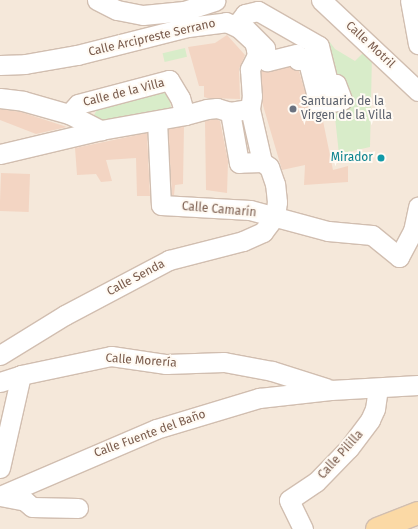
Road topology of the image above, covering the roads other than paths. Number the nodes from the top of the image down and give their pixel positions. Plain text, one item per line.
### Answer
1 (97, 0) edge
2 (321, 0) edge
3 (410, 0) edge
4 (216, 1) edge
5 (188, 27) junction
6 (418, 44) edge
7 (0, 65) edge
8 (418, 91) edge
9 (0, 98) edge
10 (319, 105) joint
11 (250, 109) junction
12 (230, 112) junction
13 (69, 114) junction
14 (185, 115) junction
15 (157, 121) junction
16 (101, 130) junction
17 (0, 154) edge
18 (262, 162) junction
19 (418, 207) edge
20 (275, 216) junction
21 (0, 355) edge
22 (21, 374) junction
23 (0, 382) edge
24 (418, 385) edge
25 (378, 388) junction
26 (331, 390) junction
27 (0, 468) edge
28 (0, 496) edge
29 (78, 508) dead end
30 (418, 514) edge
31 (303, 529) edge
32 (377, 529) edge

1 - 4 street
2 - 8 street, Calle Motril
3 - 6 street
4 - 5 street
5 - 7 street, Calle Arcipreste Serrano
5 - 11 street, Calle Arcipreste Serrano
9 - 13 street, Calle de la Villa
10 - 10 street
11 - 12 street
11 - 18 street
12 - 14 street
12 - 18 street
13 - 14 street, Calle de la Villa
13 - 16 street, Calle de la Villa
14 - 15 street
15 - 16 street
15 - 20 street, Calle Camarín
16 - 17 street
18 - 20 street
19 - 20 street, Calle Camarín
20 - 21 street, Calle Senda
22 - 23 street, Calle Morería
22 - 26 street, Calle Morería
22 - 27 street
24 - 25 street, Calle Fuente del Baño
25 - 26 street, Calle Fuente del Baño
25 - 31 street, Calle Pililla
26 - 28 street, Calle Fuente del Baño
28 - 29 street
30 - 32 main road

